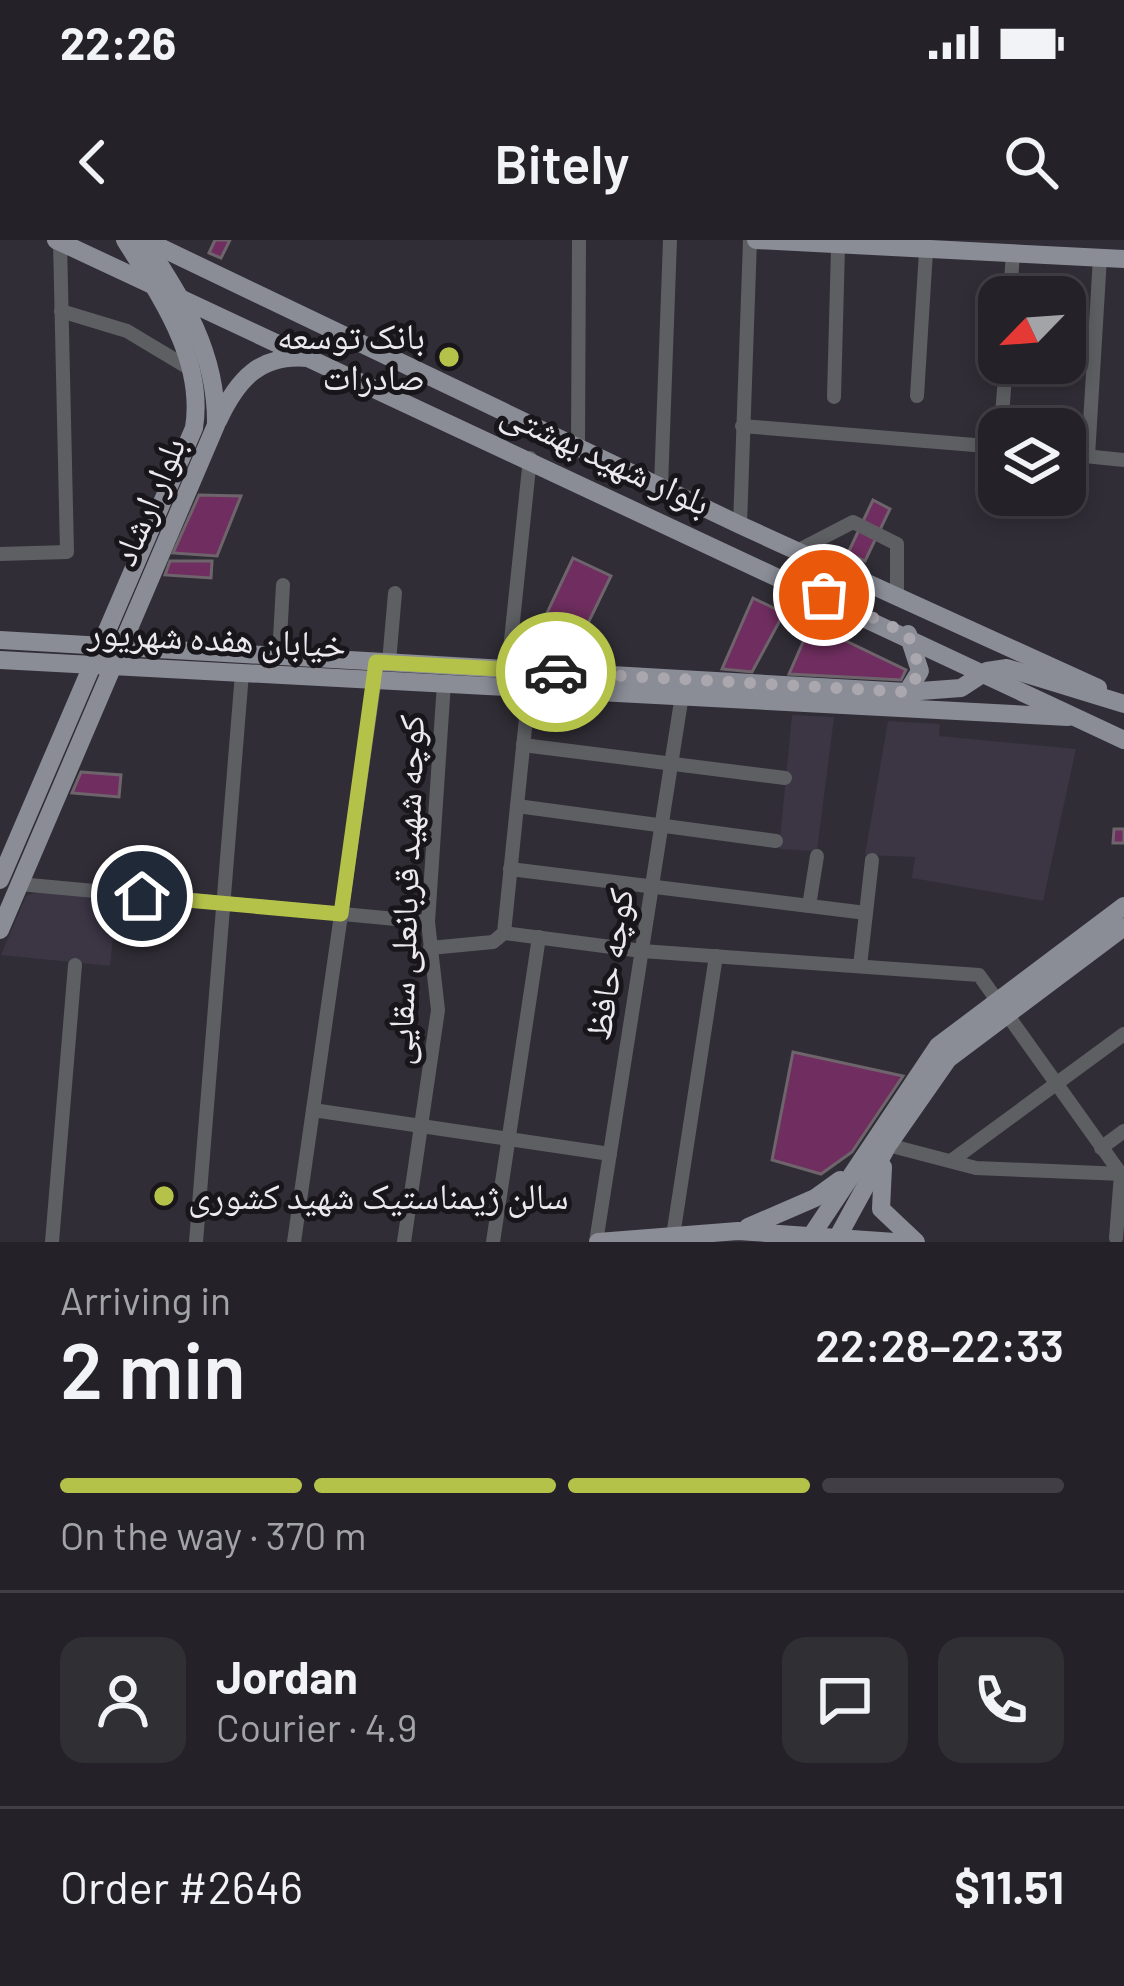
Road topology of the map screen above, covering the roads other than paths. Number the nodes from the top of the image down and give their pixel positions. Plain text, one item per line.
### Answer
1 (70, 240) edge
2 (125, 240) edge
3 (144, 240) edge
4 (579, 240) edge
5 (670, 240) edge
6 (753, 240) edge
7 (58, 241) edge
8 (828, 244) edge
9 (980, 246) edge
10 (933, 247) edge
11 (1021, 248) edge
12 (1074, 248) edge
13 (1100, 257) junction
14 (1124, 259) edge
15 (151, 281) junction
16 (179, 293) junction
17 (269, 300) junction
18 (61, 311) junction
19 (255, 329) junction
20 (319, 359) junction
21 (192, 370) junction
22 (917, 396) dead end
23 (834, 397) dead end
24 (216, 425) junction
25 (742, 426) junction
26 (978, 445) edge
27 (578, 446) junction
28 (1088, 456) joint
29 (530, 458) junction
30 (1124, 460) edge
31 (661, 486) junction
32 (166, 516) junction
33 (740, 525) junction
34 (799, 550) junction
35 (0, 554) edge
36 (283, 585) dead end
37 (395, 593) dead end
38 (897, 596) junction
39 (143, 597) junction
40 (908, 634) junction
41 (0, 640) edge
42 (100, 645) junction
43 (166, 649) junction
44 (117, 656) junction
45 (279, 656) junction
46 (0, 660) edge
47 (45, 663) junction
48 (92, 665) junction
49 (380, 668) junction
50 (508, 669) junction
51 (987, 671) junction
52 (242, 673) junction
53 (444, 683) junction
54 (529, 689) junction
55 (907, 692) junction
56 (682, 695) junction
57 (1124, 702) edge
58 (73, 709) junction
59 (1078, 717) junction
60 (1124, 740) edge
61 (523, 745) junction
62 (671, 764) junction
63 (784, 778) dead end
64 (517, 806) junction
65 (661, 826) junction
66 (776, 841) dead end
67 (817, 856) dead end
68 (872, 860) dead end
69 (511, 869) junction
70 (10, 882) edge
71 (652, 887) junction
72 (223, 903) junction
73 (809, 906) junction
74 (1124, 907) edge
75 (866, 913) junction
76 (341, 914) junction
77 (428, 922) junction
78 (1124, 927) edge
79 (0, 930) edge
80 (504, 933) junction
81 (539, 937) junction
82 (430, 948) junction
83 (642, 951) junction
84 (716, 956) junction
85 (75, 965) dead end
86 (860, 966) junction
87 (1001, 1008) junction
88 (1124, 1034) edge
89 (1055, 1085) junction
90 (313, 1109) junction
91 (421, 1126) junction
92 (1124, 1131) edge
93 (508, 1139) junction
94 (888, 1145) junction
95 (1101, 1148) junction
96 (868, 1150) junction
97 (610, 1154) junction
98 (951, 1161) junction
99 (1122, 1174) edge
100 (738, 1231) junction
101 (673, 1236) junction
102 (809, 1237) edge
103 (1116, 1238) dead end
104 (836, 1239) edge
105 (52, 1242) edge
106 (196, 1242) edge
107 (294, 1242) edge
108 (404, 1242) edge
109 (493, 1242) edge
110 (597, 1242) edge
111 (895, 1242) edge
112 (916, 1242) edge

1 - 7 main road
2 - 15 main road, بلوار ارشاد
3 - 16 main road, بلوار ارشاد
3 - 17 main road, بلوار شهید بهشتی
4 - 27 street
5 - 31 street
6 - 8 main road
6 - 25 street
7 - 15 main road, بلوار شهید بهشتی
7 - 18 street
8 - 10 main road
8 - 23 street
9 - 10 main road
9 - 11 main road
10 - 22 street
11 - 12 main road
12 - 13 main road
13 - 14 main road
13 - 28 street
15 - 16 main road, بلوار شهید بهشتی
15 - 21 main road, بلوار ارشاد
16 - 19 main road, بلوار شهید بهشتی
16 - 24 main road, بلوار ارشاد
17 - 19 main road
17 - 27 main road, بلوار شهید بهشتی
18 - 21 street
18 - 35 street
19 - 20 main road, بلوار شهید بهشتی
20 - 24 main road
20 - 29 main road, بلوار شهید بهشتی
21 - 32 main road, بلوار ارشاد
24 - 32 main road, بلوار ارشاد
25 - 26 street
25 - 33 street
27 - 31 main road, بلوار شهید بهشتی
28 - 30 street
29 - 40 main road, بلوار شهید بهشتی
29 - 50 street
31 - 33 main road, بلوار شهید بهشتی
32 - 39 main road, بلوار ارشاد
32 - 42 main road, بلوار ارشاد
33 - 34 main road, بلوار شهید بهشتی
34 - 38 main road, بلوار شهید بهشتی
34 - 38 street
36 - 45 street
37 - 49 street
38 - 57 main road, بلوار شهید بهشتی
39 - 43 main road
39 - 44 main road, بلوار ارشاد
40 - 51 main road, بلوار شهید بهشتی
40 - 55 main road
41 - 42 main road, خیابان هفده شهریور
42 - 44 main road, خیابان هفده شهریور
42 - 48 main road, بلوار ارشاد
43 - 44 main road, خیابان هفده شهریور
43 - 45 main road, خیابان هفده شهریور
44 - 48 main road, خیابان هفده شهریور
44 - 52 main road, خیابان هفده شهریور
44 - 70 main road, بلوار ارشاد
45 - 49 main road, خیابان هفده شهریور
46 - 47 main road, خیابان هفده شهریور
47 - 48 main road, خیابان هفده شهریور
47 - 58 main road
48 - 58 main road, بلوار ارشاد
49 - 50 main road, خیابان هفده شهریور
49 - 52 main road, خیابان هفده شهریور
49 - 53 main road, خیابان هفده شهریور
49 - 76 street
50 - 55 main road, خیابان هفده شهریور
51 - 55 main road, خیابان هفده شهریور
51 - 57 main road
51 - 59 main road, بلوار شهید بهشتی
52 - 72 street
53 - 54 main road, خیابان هفده شهریور
53 - 77 street, کوچه شهید قربانعلی سقایی
54 - 56 main road, خیابان هفده شهریور
54 - 61 street
56 - 59 main road, خیابان هفده شهریور
56 - 62 street, کوچه حافظ
58 - 70 main road, بلوار ارشاد
59 - 60 main road, بلوار شهید بهشتی
61 - 62 street
61 - 64 street
62 - 63 street
62 - 65 street, کوچه حافظ
64 - 65 street
64 - 69 street
65 - 66 street
65 - 71 street, کوچه حافظ
67 - 73 street
68 - 75 street
69 - 71 street
69 - 80 street
70 - 72 street
70 - 79 main road, بلوار ارشاد
71 - 73 street
71 - 83 street, کوچه حافظ
72 - 76 street
72 - 106 street
73 - 75 street
74 - 87 main road
75 - 86 street
76 - 77 street
76 - 90 street
77 - 82 street, کوچه شهید قربانعلی سقایی
78 - 87 main road
80 - 81 street
80 - 82 street
81 - 83 street
81 - 93 street
82 - 91 street, کوچه شهید قربانعلی سقایی
83 - 84 street
83 - 97 street, کوچه حافظ
84 - 86 street
84 - 101 street
85 - 105 street
86 - 87 street
87 - 89 street
87 - 94 main road
87 - 96 main road
88 - 89 street
89 - 95 street
89 - 98 street
90 - 91 street
90 - 107 street
91 - 93 street
91 - 108 street, کوچه شهید قربانعلی سقایی
92 - 95 street
93 - 97 street
93 - 109 street
94 - 98 street
94 - 104 main road
94 - 112 main road
95 - 99 street
96 - 100 main road
96 - 102 main road
97 - 110 street, کوچه حافظ
98 - 99 street
99 - 103 street
100 - 101 main road
100 - 102 main road
101 - 110 main road
102 - 104 main road
104 - 111 main road

